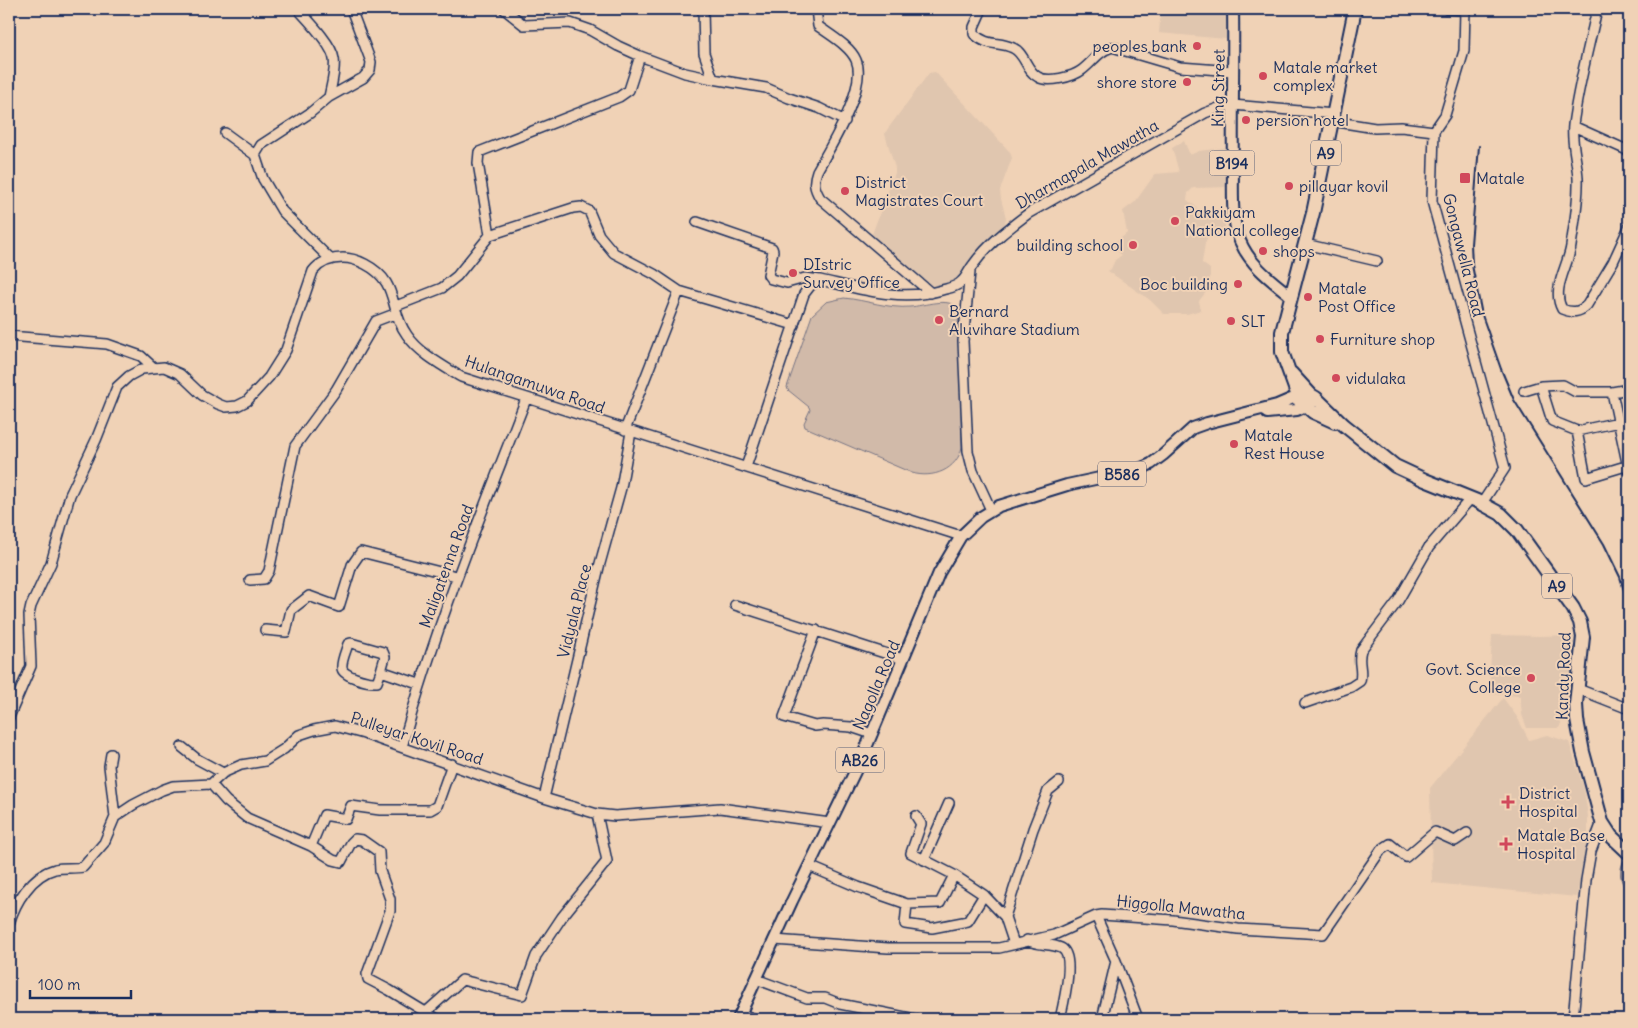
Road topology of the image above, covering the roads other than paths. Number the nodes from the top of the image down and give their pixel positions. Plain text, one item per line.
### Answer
1 (298, 9) edge
2 (350, 9) edge
3 (504, 9) edge
4 (703, 9) edge
5 (816, 9) edge
6 (982, 9) edge
7 (1233, 9) edge
8 (1355, 9) edge
9 (1448, 9) edge
10 (1597, 9) edge
11 (1465, 10) edge
12 (640, 56) junction
13 (1233, 70) junction
14 (712, 79) junction
15 (329, 97) junction
16 (1233, 105) junction
17 (1333, 117) junction
18 (845, 121) junction
19 (1573, 126) junction
20 (1434, 131) junction
21 (225, 133) dead end
22 (1629, 151) edge
23 (255, 155) junction
24 (697, 222) dead end
25 (1629, 227) edge
26 (490, 235) junction
27 (1305, 244) junction
28 (330, 259) junction
29 (1377, 261) dead end
30 (970, 270) junction
31 (820, 280) junction
32 (678, 291) junction
33 (931, 293) junction
34 (1292, 296) junction
35 (396, 309) junction
36 (794, 325) junction
37 (9, 336) edge
38 (154, 368) junction
39 (1540, 386) junction
40 (1629, 389) edge
41 (1524, 392) dead end
42 (1612, 392) junction
43 (526, 399) junction
44 (1305, 399) junction
45 (1619, 422) junction
46 (628, 431) junction
47 (1577, 431) junction
48 (746, 466) junction
49 (1629, 467) edge
50 (1476, 501) junction
51 (991, 510) junction
52 (961, 536) junction
53 (456, 576) junction
54 (250, 580) dead end
55 (735, 605) dead end
56 (266, 630) dead end
57 (816, 630) junction
58 (903, 659) junction
59 (381, 671) junction
60 (419, 684) junction
61 (1578, 689) junction
62 (1305, 703) dead end
63 (1629, 709) edge
64 (9, 717) edge
65 (872, 734) junction
66 (182, 747) dead end
67 (402, 747) junction
68 (112, 754) dead end
69 (452, 764) junction
70 (223, 773) junction
71 (1059, 782) dead end
72 (211, 784) junction
73 (544, 798) junction
74 (949, 803) dead end
75 (597, 814) junction
76 (916, 816) dead end
77 (115, 817) junction
78 (1602, 822) junction
79 (830, 823) junction
80 (1467, 833) dead end
81 (311, 846) junction
82 (1629, 853) edge
83 (924, 860) junction
84 (809, 866) junction
85 (954, 875) junction
86 (984, 895) junction
87 (907, 904) junction
88 (12, 906) edge
89 (1096, 916) junction
90 (1005, 917) junction
91 (9, 924) edge
92 (774, 940) junction
93 (1027, 940) junction
94 (1014, 944) junction
95 (1116, 961) junction
96 (756, 979) junction
97 (426, 1012) junction
98 (739, 1017) edge
99 (437, 1019) edge
100 (755, 1019) edge
101 (915, 1019) edge
102 (1060, 1019) edge
103 (1102, 1019) edge
104 (1138, 1019) edge
105 (1572, 1019) edge

1 - 15 street
2 - 15 street
3 - 12 street
4 - 14 street
5 - 18 street
6 - 13 street
7 - 13 main road, King Street / B194
8 - 17 highway, A9
9 - 11 street
10 - 19 street
11 - 20 street, Gongawella Road
12 - 14 street
12 - 26 street
13 - 16 main road, King Street / B194
14 - 18 street
15 - 23 street
16 - 17 street
16 - 30 street, Dharmapala Mawatha
16 - 34 main road, King Street / B194
17 - 20 street
17 - 27 highway, A9
18 - 33 street
19 - 22 street
19 - 25 street
20 - 50 street, Gongawella Road
21 - 23 street
23 - 28 street
24 - 31 street, Dharmapala Mawatha
26 - 32 street
26 - 35 street
27 - 29 street
27 - 34 highway, A9
28 - 35 street, Hulangamuwa Road
28 - 38 street
30 - 33 street, Dharmapala Mawatha
30 - 51 street
31 - 33 street, Dharmapala Mawatha
31 - 36 street
32 - 36 street
32 - 46 street, Vidyala Place
34 - 44 highway, Kandy Road / A9
35 - 43 street, Hulangamuwa Road
35 - 54 street
36 - 48 street
37 - 38 street
38 - 64 street
39 - 41 street
39 - 42 street
39 - 47 street
40 - 42 street
42 - 45 street
43 - 46 street, Hulangamuwa Road
43 - 53 street, Maligatenna Road
44 - 50 highway, Kandy Road / A9
44 - 51 main road, B586
45 - 47 street
45 - 49 street
46 - 48 street, Hulangamuwa Road
46 - 73 street, Vidyala Place
47 - 49 street
48 - 52 street, Hulangamuwa Road
50 - 61 highway, Kandy Road / A9
50 - 62 street, Gongawella Road
51 - 52 main road, Nagolla Road / AB26
52 - 58 main road, Nagolla Road / AB26
53 - 56 street
53 - 60 street, Maligatenna Road
55 - 57 street
57 - 58 street
57 - 65 street
58 - 65 main road, Nagolla Road / AB26
59 - 59 street
59 - 60 street
60 - 67 street, Maligatenna Road
61 - 63 street
61 - 78 highway, Kandy Road / A9
65 - 79 main road, Nagolla Road / AB26
66 - 70 street
67 - 69 street, Pulleyar Kovil Road
67 - 70 street, Pulleyar Kovil Road
68 - 77 street
69 - 73 street, Pulleyar Kovil Road
69 - 81 street
70 - 72 street, Pulleyar Kovil Road
71 - 90 street
72 - 77 street
72 - 81 street
73 - 75 street, Pulleyar Kovil Road
74 - 83 street
75 - 79 street, Pulleyar Kovil Road
75 - 97 street
76 - 83 street
77 - 88 street
78 - 82 highway, Kandy Road / A9
78 - 105 street
79 - 84 main road, Nagolla Road / AB26
80 - 89 street, Higgolla Mawatha
81 - 97 street
83 - 85 street
84 - 87 street
84 - 92 main road, Nagolla Road / AB26
85 - 86 street
85 - 87 street
86 - 87 street
86 - 90 street
88 - 91 street
89 - 93 street, Higgolla Mawatha
89 - 95 street
90 - 94 street
92 - 94 street, Higgolla Mawatha
92 - 96 main road, Nagolla Road / AB26
93 - 94 street, Higgolla Mawatha
93 - 102 street
95 - 103 street
95 - 104 street
96 - 98 main road, Nagolla Road / AB26
96 - 101 street
97 - 99 street
98 - 100 street

